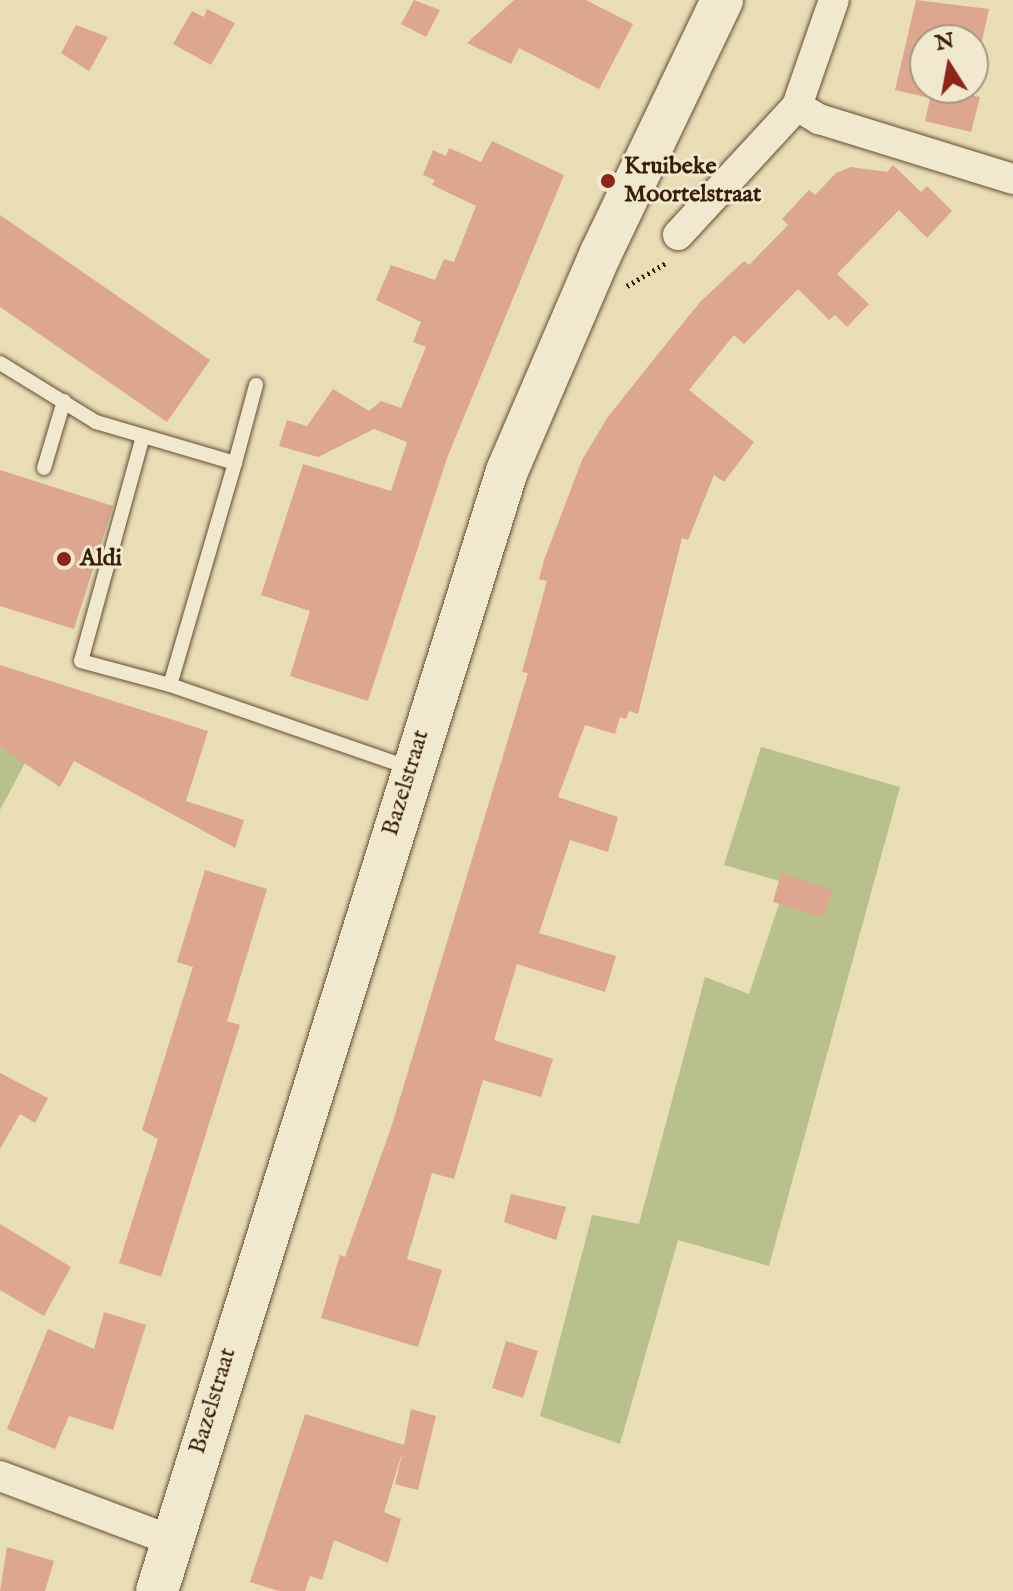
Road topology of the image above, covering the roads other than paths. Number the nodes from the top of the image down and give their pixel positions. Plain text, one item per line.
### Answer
1 (722, 0) edge
2 (834, 0) edge
3 (797, 106) junction
4 (1013, 179) edge
5 (678, 235) dead end
6 (0, 363) edge
7 (256, 385) dead end
8 (64, 401) junction
9 (143, 436) junction
10 (235, 463) junction
11 (44, 468) dead end
12 (170, 685) junction
13 (410, 768) junction
14 (0, 1476) edge
15 (170, 1540) junction
16 (157, 1591) edge

1 - 13 main road, Bazelstraat
2 - 3 street
3 - 4 street
3 - 5 street
6 - 8 lane
7 - 10 lane
8 - 9 lane
8 - 11 lane
9 - 10 lane
9 - 12 lane
10 - 12 lane
12 - 13 lane
13 - 15 main road, Bazelstraat
14 - 15 street
15 - 16 main road, Bazelstraat

